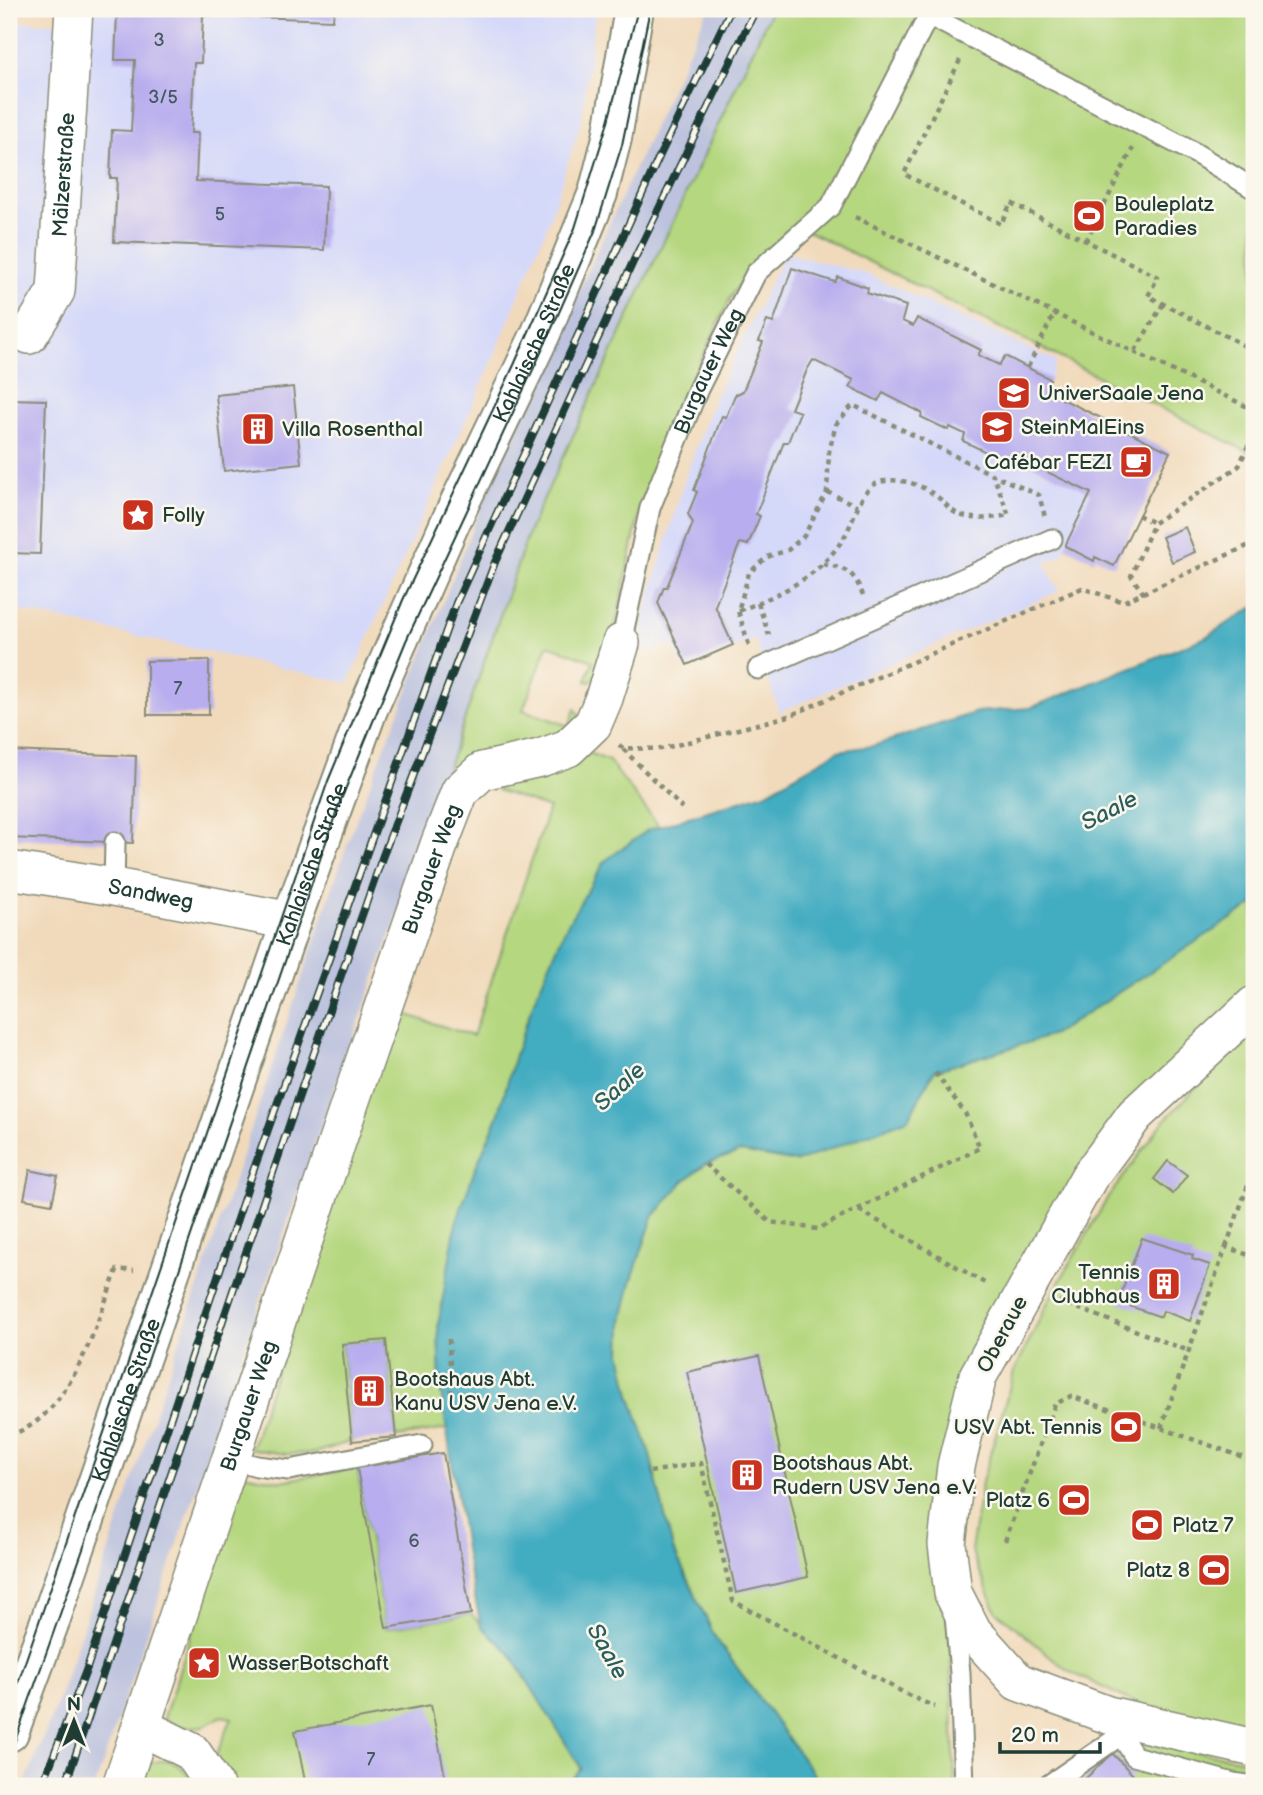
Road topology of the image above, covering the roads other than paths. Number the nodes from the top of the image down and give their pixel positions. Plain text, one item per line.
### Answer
1 (74, 9) edge
2 (634, 9) edge
3 (930, 12) edge
4 (1254, 189) edge
5 (29, 335) dead end
6 (1052, 540) road end
7 (621, 643) joint
8 (758, 669) road end
9 (115, 842) dead end
10 (9, 870) edge
11 (114, 887) junction
12 (291, 921) junction
13 (1254, 1005) edge
14 (422, 1445) dead end
15 (232, 1459) junction
16 (953, 1593) junction
17 (1121, 1724) junction
18 (142, 1727) junction
19 (9, 1732) edge
20 (1254, 1748) edge
21 (121, 1786) edge
22 (215, 1786) edge
23 (964, 1786) edge
24 (1047, 1786) edge
25 (1254, 1786) edge

1 - 5 street, Mälzerstraße
2 - 12 main road, Kahlaische Straße
3 - 4 lane
3 - 7 lane, Burgauer Weg
6 - 8 lane
7 - 15 street, Burgauer Weg
9 - 11 lane
10 - 11 street, Sandweg
11 - 12 street, Sandweg
12 - 19 main road, Kahlaische Straße
13 - 16 street, Oberaue
14 - 15 lane
15 - 18 street, Burgauer Weg
16 - 17 street
16 - 23 lane, Oberaue
17 - 20 street
17 - 24 lane
17 - 25 lane
18 - 21 street, Burgauer Weg
18 - 22 street

